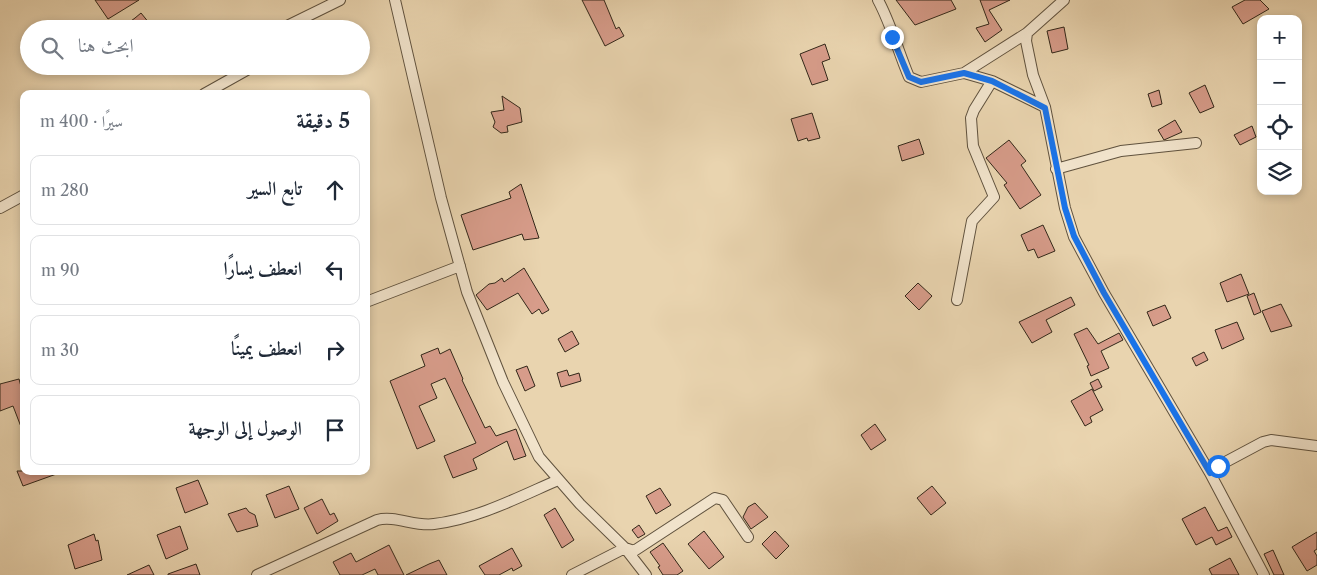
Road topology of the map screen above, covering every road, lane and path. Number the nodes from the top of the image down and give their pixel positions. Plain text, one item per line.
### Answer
1 (340, 0) edge
2 (395, 0) edge
3 (878, 0) edge
4 (1064, 0) edge
5 (300, 20) edge
6 (1028, 33) junction
7 (964, 73) junction
8 (238, 75) edge
9 (992, 81) junction
10 (211, 90) edge
11 (1045, 108) junction
12 (1196, 144) dead end
13 (1056, 169) junction
14 (20, 197) edge
15 (0, 208) edge
16 (460, 266) junction
17 (370, 300) edge
18 (957, 300) dead end
19 (1317, 446) edge
20 (1210, 473) junction
21 (558, 480) junction
22 (748, 537) dead end
23 (625, 548) junction
24 (257, 575) edge
25 (572, 575) edge
26 (646, 575) edge
27 (1264, 575) edge

1 - 5 street
2 - 16 street
3 - 7 street
4 - 6 street
6 - 7 street
6 - 11 street
7 - 9 street
8 - 10 street
9 - 11 street
9 - 18 street
11 - 13 street
12 - 13 street
13 - 20 street
14 - 15 street
16 - 17 street
16 - 21 street
19 - 20 street
20 - 27 street
21 - 23 street
21 - 24 street
22 - 23 street
23 - 25 street
23 - 26 street

